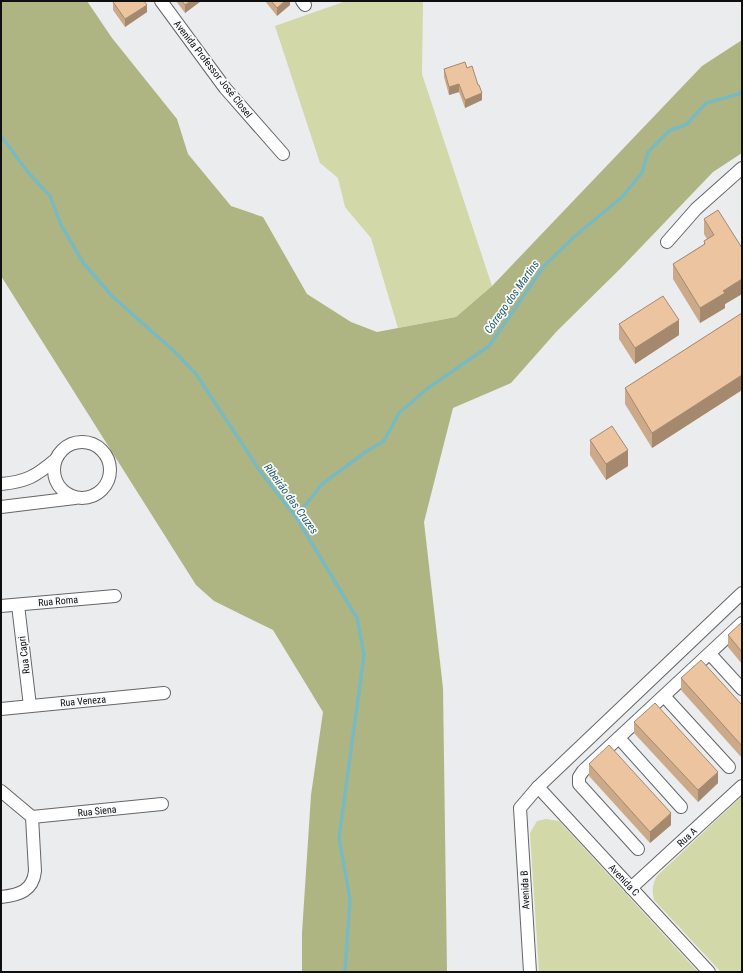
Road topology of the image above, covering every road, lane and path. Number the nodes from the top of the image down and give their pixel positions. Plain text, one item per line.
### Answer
1 (161, 1) edge
2 (283, 154) dead end
3 (742, 168) edge
4 (667, 242) dead end
5 (56, 460) junction
6 (1, 484) edge
7 (76, 498) junction
8 (1, 507) edge
9 (742, 593) edge
10 (115, 596) dead end
11 (18, 605) junction
12 (1, 606) edge
13 (742, 623) edge
14 (710, 654) junction
15 (742, 689) edge
16 (164, 693) dead end
17 (664, 696) junction
18 (30, 706) junction
19 (1, 709) edge
20 (619, 738) junction
21 (729, 767) dead end
22 (742, 786) edge
23 (538, 787) junction
24 (1, 791) edge
25 (162, 804) dead end
26 (681, 807) dead end
27 (32, 817) junction
28 (638, 849) dead end
29 (631, 888) junction
30 (1, 897) edge
31 (530, 972) edge
32 (709, 972) edge

1 - 2 street, Avenida Professor José Closel
3 - 4 street
5 - 6 street
5 - 7 street
5 - 7 street
7 - 8 street
9 - 23 street
10 - 11 street, Rua Roma
11 - 12 street, Rua Roma
11 - 18 street, Rua Capri
13 - 14 street
14 - 15 street
14 - 17 street
16 - 18 street, Rua Veneza
17 - 20 street
17 - 21 street
18 - 19 street, Rua Veneza
20 - 26 street
20 - 28 street
22 - 29 street, Rua A
23 - 29 street, Avenida C
23 - 31 street, Avenida B
24 - 27 street
25 - 27 street, Rua Siena
27 - 30 street
29 - 32 street, Avenida C

